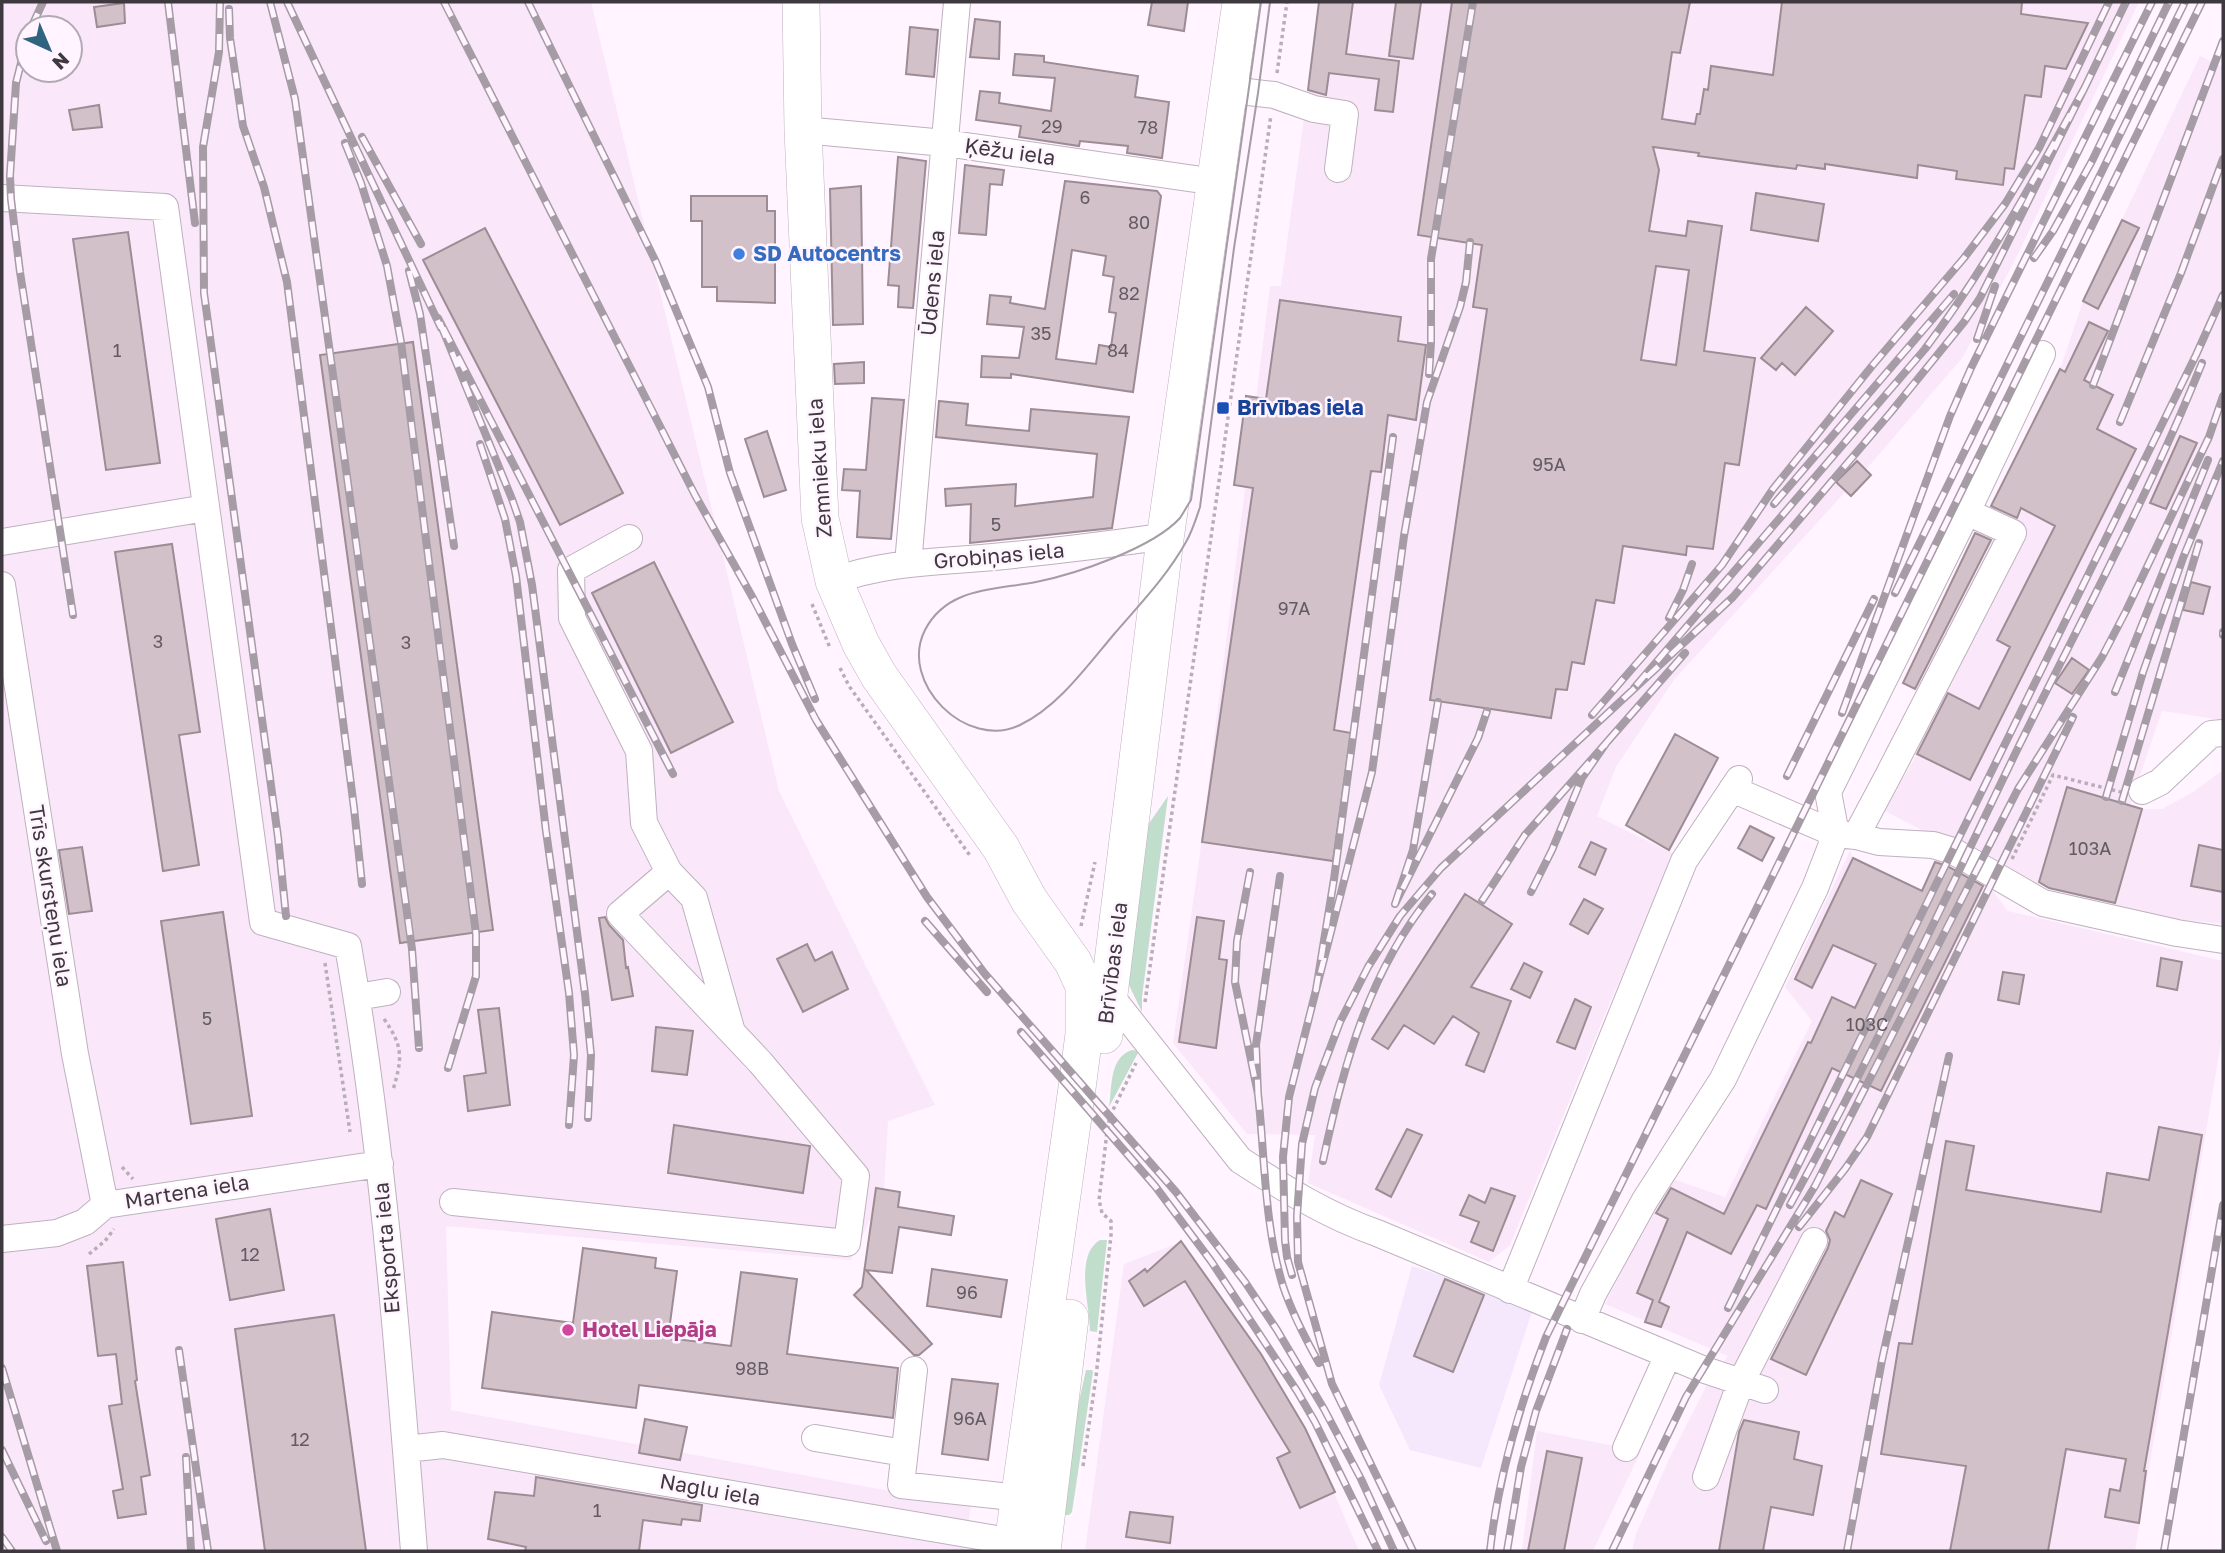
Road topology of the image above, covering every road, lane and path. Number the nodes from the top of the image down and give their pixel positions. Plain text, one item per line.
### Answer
1 (801, 2) edge
2 (957, 2) edge
3 (1241, 2) edge
4 (1287, 2) edge
5 (1230, 90) junction
6 (1274, 94) junction
7 (803, 130) junction
8 (945, 143) junction
9 (1338, 169) dead end
10 (1216, 182) junction
11 (2, 198) edge
12 (2042, 355) dead end
13 (1212, 471) dead end
14 (1219, 472) junction
15 (206, 508) junction
16 (1967, 512) junction
17 (629, 538) dead end
18 (1165, 539) junction
19 (2, 542) edge
20 (1208, 554) dead end
21 (908, 564) junction
22 (2, 585) edge
23 (823, 590) junction
24 (834, 655) dead end
25 (839, 665) dead end
26 (2223, 733) edge
27 (2142, 791) joint
28 (1846, 835) junction
29 (987, 853) junction
30 (669, 872) junction
31 (2003, 880) junction
32 (2223, 940) edge
33 (335, 943) junction
34 (1097, 990) junction
35 (387, 992) dead end
36 (357, 997) junction
37 (732, 1032) junction
38 (351, 1140) dead end
39 (120, 1156) dead end
40 (380, 1164) junction
41 (138, 1183) dead end
42 (453, 1202) dead end
43 (111, 1215) junction
44 (2, 1239) edge
45 (1814, 1241) dead end
46 (89, 1254) dead end
47 (1510, 1290) junction
48 (1582, 1320) junction
49 (1668, 1355) junction
50 (914, 1370) dead end
51 (1753, 1386) junction
52 (816, 1438) dead end
53 (1626, 1448) dead end
54 (406, 1449) junction
55 (904, 1453) junction
56 (1706, 1478) dead end
57 (1020, 1498) junction
58 (1023, 1548) edge
59 (414, 1551) edge

1 - 7 highway, Zemnieku iela
2 - 8 street, Ūdens iela
3 - 5 highway, Brīvības iela
4 - 6 path
5 - 6 street
5 - 10 highway, Brīvības iela
6 - 9 street
6 - 14 path
7 - 8 street, Ķēžu iela
7 - 23 highway, Zemnieku iela
8 - 10 street, Ķēžu iela
8 - 21 street, Ūdens iela
10 - 18 highway, Brīvības iela
11 - 15 street
12 - 16 street
13 - 14 path
14 - 20 path
15 - 19 street
15 - 33 street
16 - 28 street
16 - 28 street
17 - 30 street
18 - 21 street, Grobiņas iela
18 - 34 highway, Brīvības iela
21 - 23 street, Grobiņas iela
22 - 43 street, Trīs skursteņu iela
23 - 24 path
23 - 29 highway, Zemnieku iela
25 - 29 path
26 - 27 street
27 - 31 path
28 - 31 street
28 - 47 street
28 - 48 street
29 - 34 highway, Zemnieku iela
30 - 37 street
30 - 37 street
31 - 32 street
33 - 36 street, Eksporta iela
33 - 38 path
34 - 47 street
34 - 57 highway, Brīvības iela
34 - 58 highway, Brīvības iela
35 - 36 street
36 - 40 street, Eksporta iela
37 - 42 street
39 - 41 path
40 - 43 street, Martena iela
40 - 54 street, Eksporta iela
43 - 44 street, Martena iela
43 - 46 path
45 - 51 street
47 - 48 street
48 - 49 street
49 - 51 street
49 - 53 street
50 - 55 street
51 - 56 street
52 - 55 street
54 - 58 street, Naglu iela
54 - 59 street, Eksporta iela
55 - 57 street
57 - 58 highway, Brīvības iela

